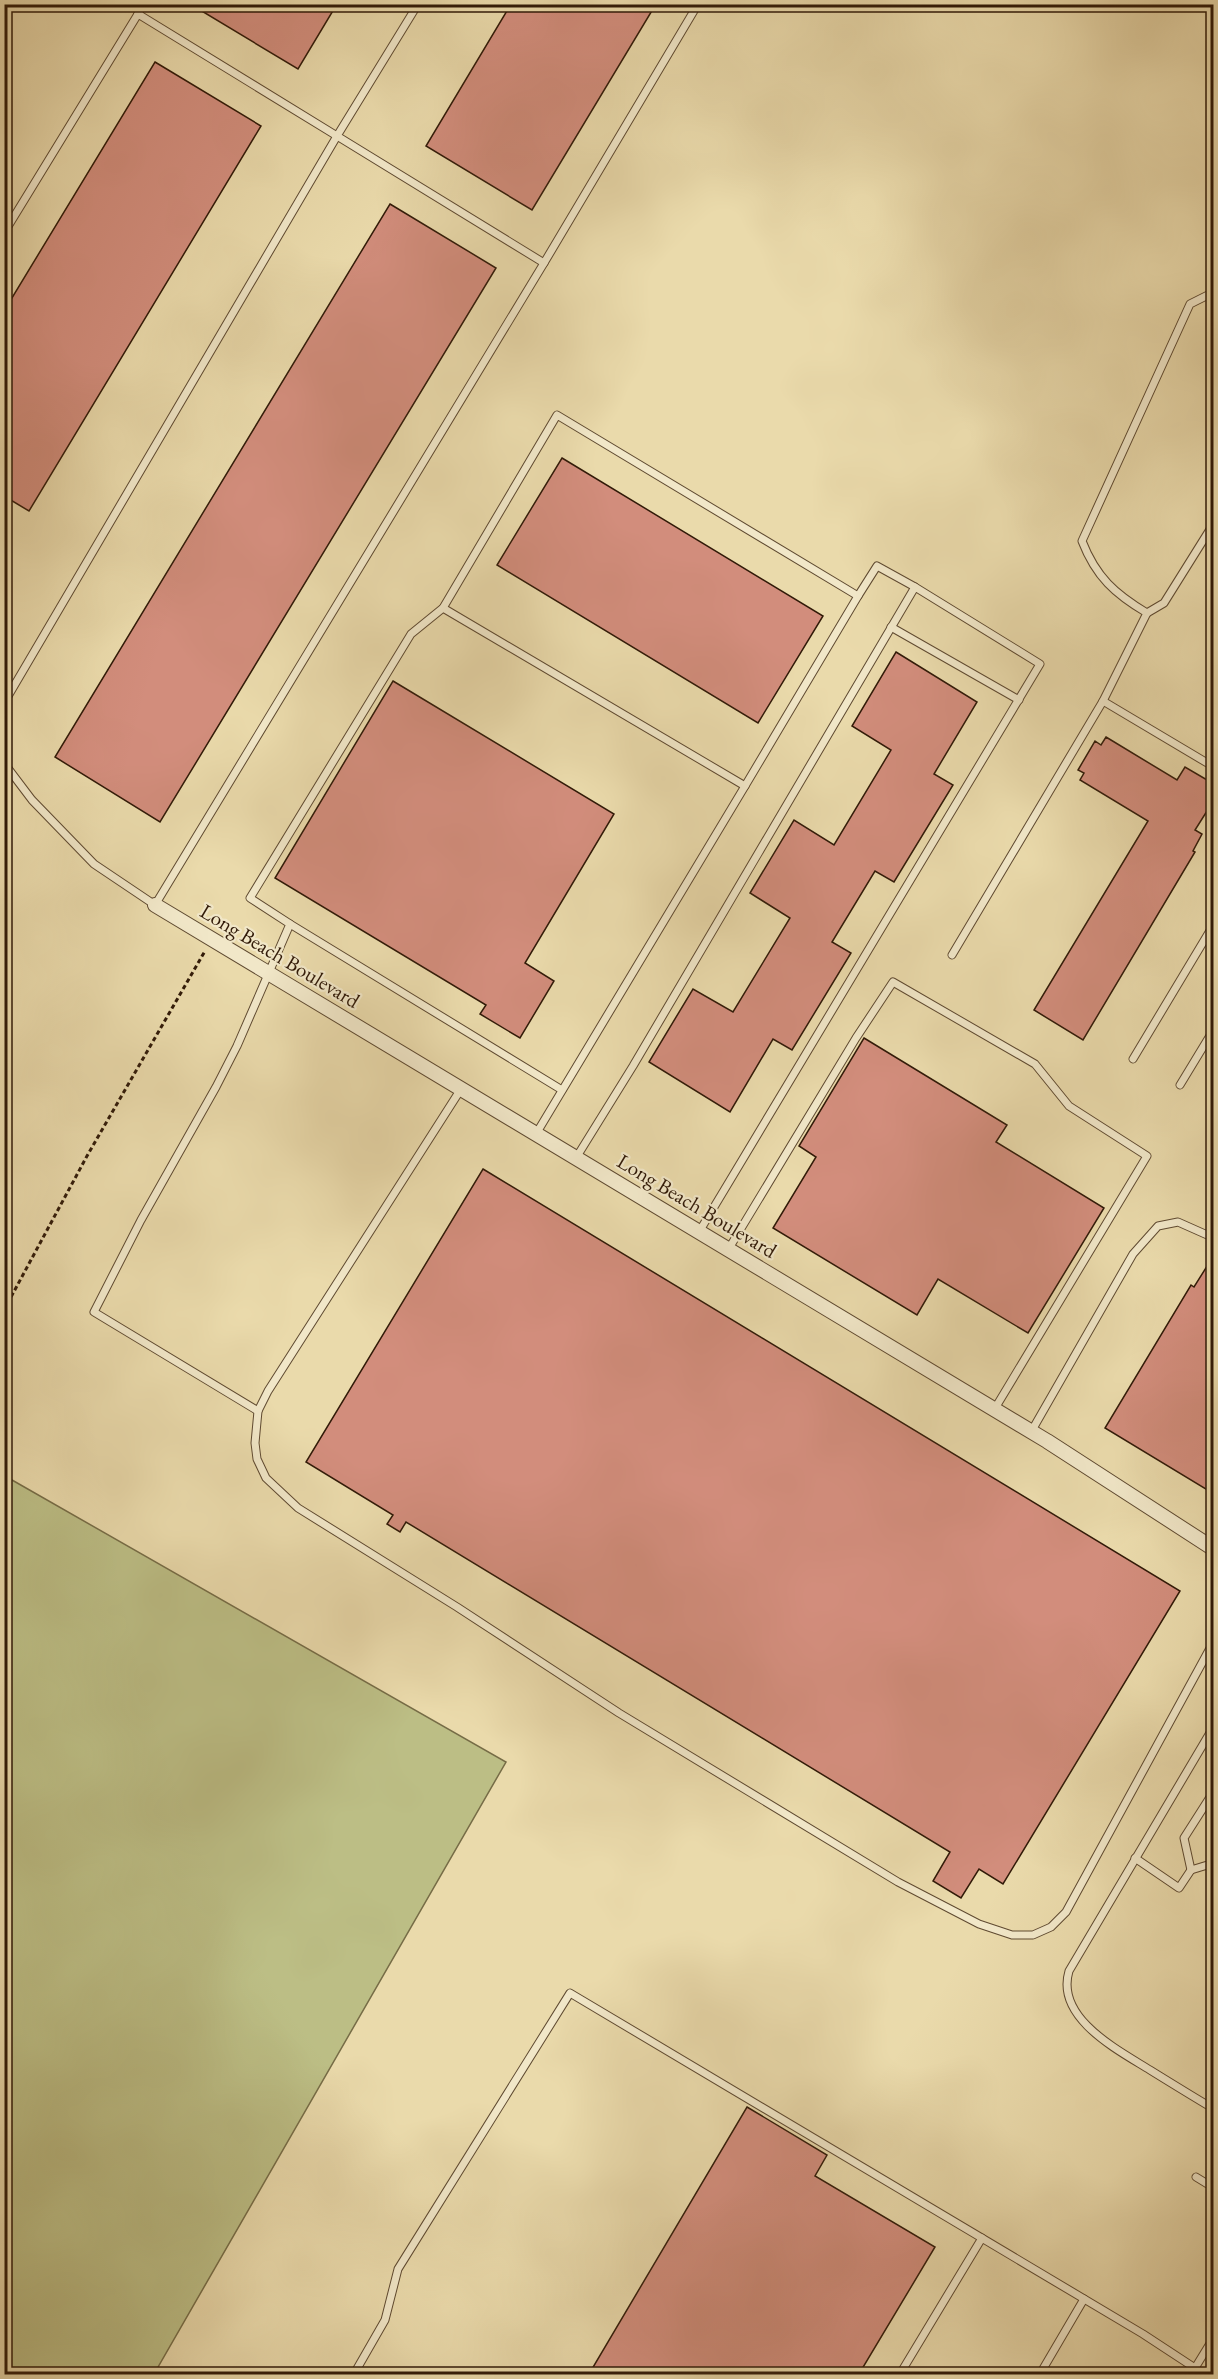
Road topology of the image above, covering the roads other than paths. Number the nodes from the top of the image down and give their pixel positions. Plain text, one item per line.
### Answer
1 (143, 4) edge
2 (418, 4) edge
3 (698, 4) edge
4 (138, 14) junction
5 (338, 136) junction
6 (4, 233) edge
7 (544, 263) junction
8 (1214, 292) edge
9 (1214, 523) edge
10 (915, 587) junction
11 (858, 596) junction
12 (443, 608) junction
13 (1147, 613) junction
14 (891, 627) junction
15 (1019, 700) junction
16 (1103, 701) junction
17 (4, 703) edge
18 (4, 763) edge
19 (1214, 767) edge
20 (745, 786) junction
21 (155, 905) junction
22 (290, 924) junction
23 (1214, 924) edge
24 (952, 955) dead end
25 (267, 973) junction
26 (1214, 1029) edge
27 (1133, 1059) dead end
28 (1180, 1086) dead end
29 (461, 1089) junction
30 (562, 1090) junction
31 (536, 1134) junction
32 (576, 1158) junction
33 (699, 1232) junction
34 (1214, 1238) edge
35 (728, 1250) junction
36 (994, 1410) junction
37 (258, 1411) junction
38 (1031, 1432) junction
39 (1214, 1549) edge
40 (1214, 1641) edge
41 (1214, 1726) edge
42 (1214, 1791) edge
43 (1135, 1858) junction
44 (1214, 1863) edge
45 (1191, 1870) junction
46 (1214, 2109) edge
47 (1196, 2177) dead end
48 (1214, 2188) edge
49 (982, 2238) junction
50 (1084, 2299) junction
51 (1214, 2337) edge
52 (1195, 2368) junction
53 (354, 2374) edge
54 (900, 2374) edge
55 (1040, 2374) edge
56 (1204, 2374) edge

1 - 4 lane
2 - 5 lane
3 - 7 lane
4 - 5 lane
4 - 6 lane
5 - 7 lane
5 - 17 lane
7 - 21 lane
8 - 13 lane
9 - 13 lane
10 - 11 lane
10 - 14 lane
10 - 15 lane
11 - 12 lane
11 - 20 lane
12 - 20 lane
12 - 22 lane
13 - 16 lane
14 - 15 lane
14 - 32 lane
15 - 33 lane
16 - 19 lane
16 - 24 lane
18 - 21 lane
20 - 30 lane
21 - 25 street, Long Beach Boulevard
22 - 25 lane
22 - 30 lane
23 - 27 lane
25 - 29 street, Long Beach Boulevard
25 - 37 lane
26 - 28 lane
29 - 31 street, Long Beach Boulevard
29 - 37 lane
30 - 31 lane
31 - 32 street, Long Beach Boulevard
32 - 33 street, Long Beach Boulevard
33 - 35 street, Long Beach Boulevard
34 - 38 lane
35 - 36 street, Long Beach Boulevard
35 - 36 lane
36 - 38 street, Long Beach Boulevard
37 - 40 lane
38 - 39 street, Long Beach Boulevard
41 - 43 lane
42 - 45 lane
43 - 45 lane
43 - 46 lane
44 - 45 lane
47 - 48 lane
49 - 50 lane
49 - 53 lane
49 - 54 lane
50 - 52 lane
50 - 55 lane
51 - 52 lane
52 - 56 lane

